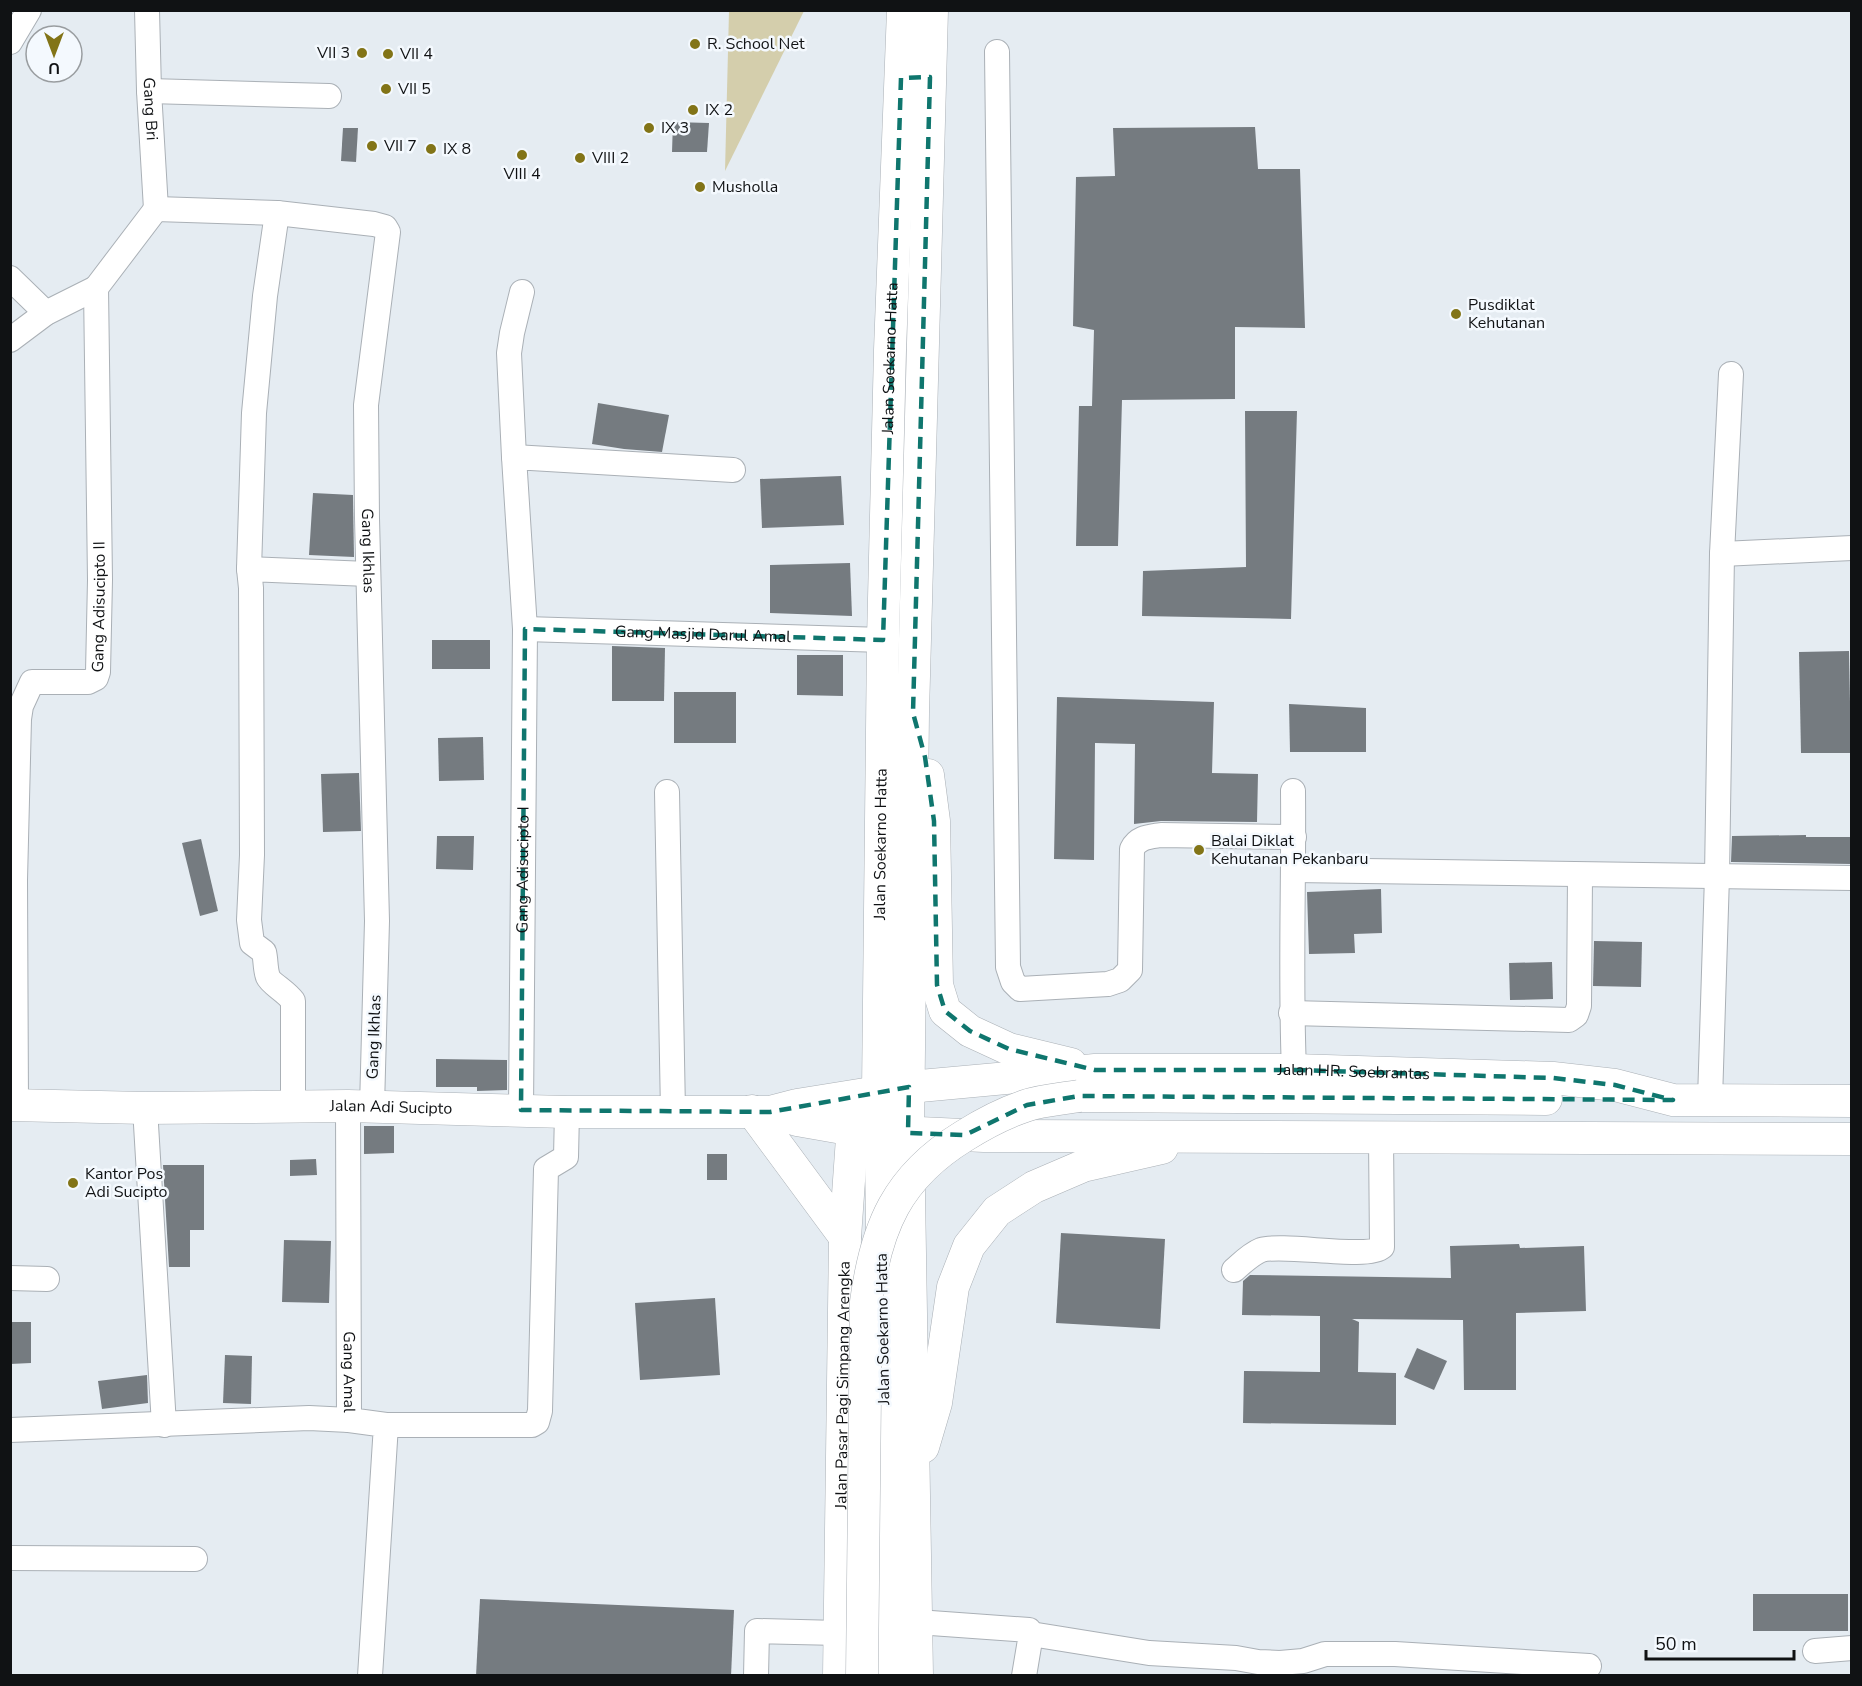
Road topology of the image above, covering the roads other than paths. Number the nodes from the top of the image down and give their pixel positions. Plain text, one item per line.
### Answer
1 (29, 10) edge
2 (147, 10) edge
3 (903, 10) edge
4 (932, 10) edge
5 (10, 42) edge
6 (997, 52) dead end
7 (916, 78) junction
8 (149, 91) junction
9 (329, 96) dead end
10 (156, 209) junction
11 (277, 213) junction
12 (10, 278) edge
13 (96, 288) junction
14 (522, 292) dead end
15 (46, 313) junction
16 (10, 340) edge
17 (1731, 374) dead end
18 (514, 457) junction
19 (734, 470) dead end
20 (1851, 548) edge
21 (1722, 554) junction
22 (249, 569) junction
23 (368, 574) junction
24 (525, 629) junction
25 (883, 640) junction
26 (913, 713) junction
27 (1293, 791) dead end
28 (668, 792) dead end
29 (1294, 837) junction
30 (1294, 870) junction
31 (1580, 876) junction
32 (1718, 876) junction
33 (1851, 878) edge
34 (1292, 1013) junction
35 (1294, 1070) junction
36 (1087, 1083) junction
37 (909, 1087) junction
38 (866, 1094) junction
39 (1673, 1100) junction
40 (1710, 1100) junction
41 (1851, 1101) edge
42 (13, 1105) edge
43 (293, 1107) junction
44 (360, 1107) junction
45 (145, 1108) junction
46 (521, 1110) junction
47 (567, 1112) junction
48 (673, 1112) junction
49 (761, 1112) junction
50 (880, 1132) junction
51 (1212, 1136) junction
52 (1381, 1137) junction
53 (1851, 1139) edge
54 (845, 1237) junction
55 (1234, 1270) dead end
56 (10, 1278) edge
57 (47, 1279) dead end
58 (349, 1420) junction
59 (164, 1425) junction
60 (386, 1425) junction
61 (10, 1430) edge
62 (914, 1475) junction
63 (10, 1558) edge
64 (195, 1559) dead end
65 (917, 1622) junction
66 (839, 1632) junction
67 (1031, 1634) junction
68 (1851, 1648) edge
69 (1815, 1651) dead end
70 (1589, 1666) dead end
71 (370, 1676) edge
72 (756, 1676) edge
73 (838, 1676) edge
74 (862, 1676) edge
75 (885, 1676) edge
76 (917, 1676) edge
77 (1024, 1676) edge

1 - 5 street
2 - 8 street, Gang Bri
3 - 7 main road, Jalan Soekarno Hatta
4 - 7 main road, Jalan Soekarno Hatta
6 - 29 street
7 - 25 main road, Jalan Soekarno Hatta
7 - 26 main road, Jalan Soekarno Hatta
8 - 9 street
8 - 10 street, Gang Bri
10 - 11 street, Gang Ikhlas
10 - 13 street
11 - 22 street
11 - 23 street, Gang Ikhlas
12 - 15 street
13 - 15 street
13 - 42 street, Gang Adisucipto II
14 - 18 street, Gang Adisucipto I
15 - 16 street
17 - 21 street
18 - 19 street
18 - 24 street, Gang Adisucipto I
20 - 21 street
21 - 32 street
22 - 23 street
22 - 43 street
23 - 44 street, Gang Ikhlas
24 - 25 street, Gang Masjid Darul Amal
24 - 46 street, Gang Adisucipto I
25 - 38 main road, Jalan Soekarno Hatta
26 - 36 main road
26 - 37 main road, Jalan Soekarno Hatta
27 - 29 street
28 - 48 street
29 - 30 street
30 - 31 street
30 - 34 street
31 - 32 street
31 - 34 street
32 - 33 street
32 - 40 street
34 - 35 street
35 - 36 main road, Jalan HR. Soebrantas
35 - 39 main road, Jalan HR. Soebrantas
36 - 37 main road, Jalan HR. Soebrantas
36 - 39 main road
36 - 74 main road, bridge
37 - 38 main road, Jalan HR. Soebrantas
37 - 50 main road, Jalan Soekarno Hatta
38 - 49 main road, Jalan Adi Sucipto
38 - 50 main road, Jalan Soekarno Hatta
39 - 40 main road, Jalan HR. Soebrantas
40 - 41 main road, Jalan HR. Soebrantas
42 - 45 main road, Jalan Adi Sucipto
43 - 44 main road, Jalan Adi Sucipto
43 - 45 main road, Jalan Adi Sucipto
44 - 46 main road, Jalan Adi Sucipto
44 - 58 street, Gang Amal
45 - 59 street
46 - 47 main road, Jalan Adi Sucipto
47 - 48 main road, Jalan Adi Sucipto
47 - 60 street, Gang Amal
48 - 49 main road, Jalan Adi Sucipto
49 - 50 main road, Jalan Adi Sucipto
49 - 54 main road
50 - 51 main road
50 - 54 main road, Jalan Pasar Pagi Simpang Arengka
50 - 62 main road, Jalan Soekarno Hatta
50 - 75 main road, Jalan Soekarno Hatta
51 - 52 main road
51 - 62 main road
52 - 53 main road
52 - 55 street
54 - 66 main road, Jalan Pasar Pagi Simpang Arengka
56 - 57 street
58 - 59 street
58 - 60 street, Gang Amal
59 - 61 street
60 - 71 street
62 - 65 main road, Jalan Soekarno Hatta
63 - 64 street
65 - 67 street
65 - 76 main road, Jalan Soekarno Hatta
66 - 72 street
66 - 73 main road, Jalan Pasar Pagi Simpang Arengka
67 - 70 street
67 - 77 street
68 - 69 street

